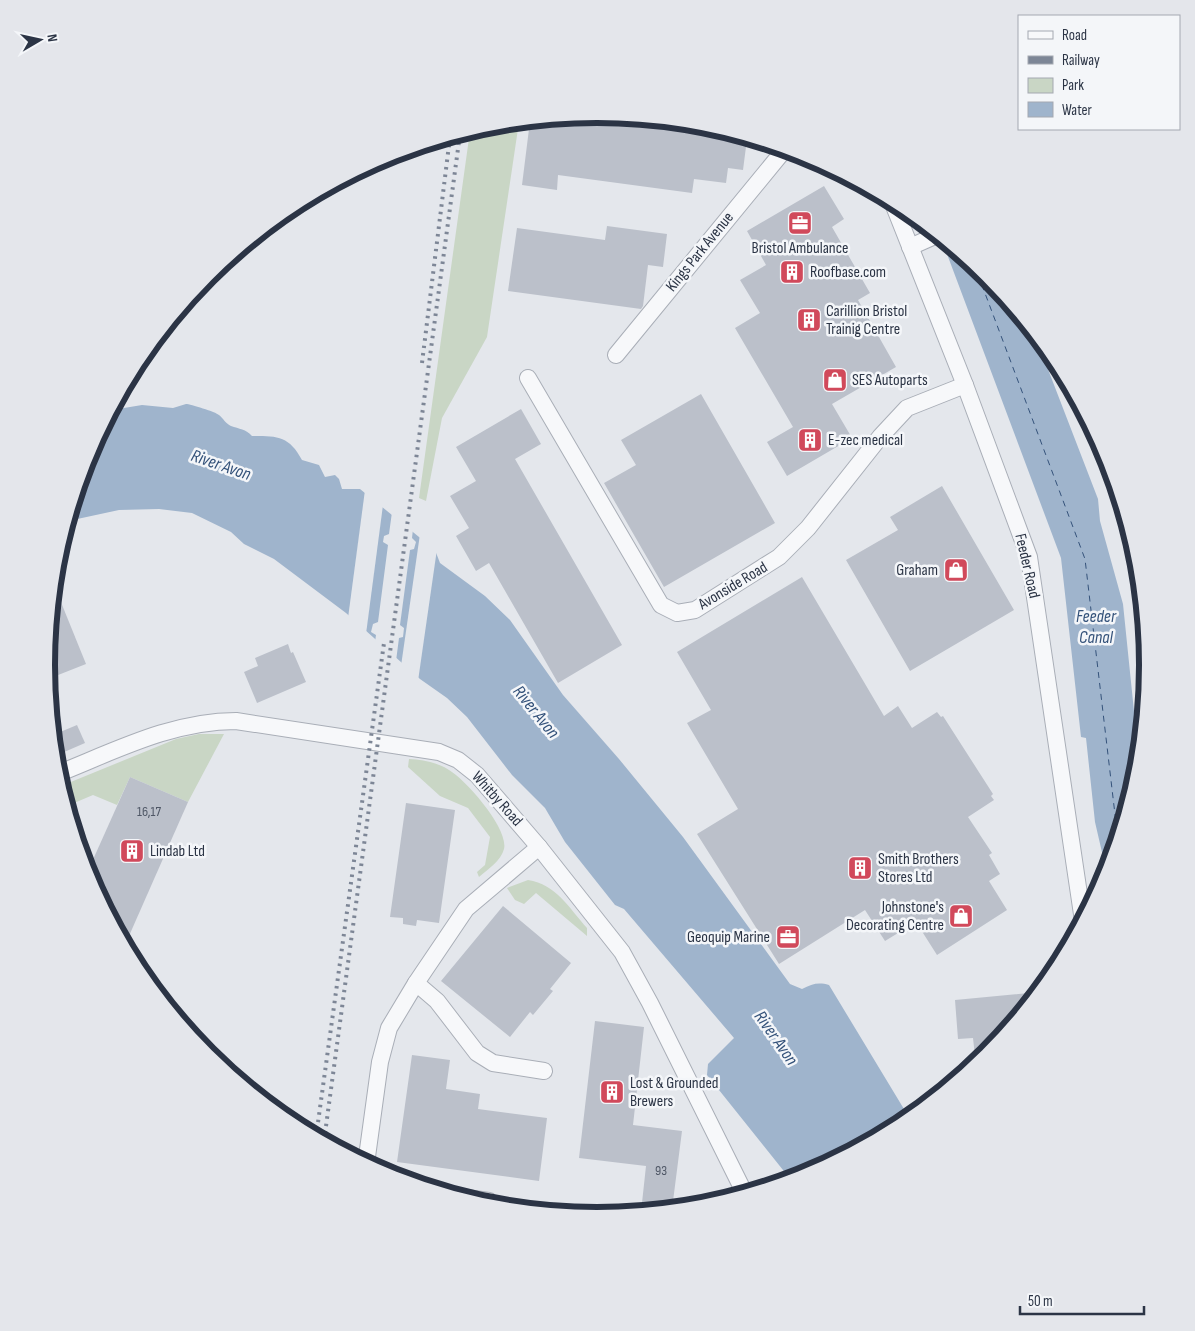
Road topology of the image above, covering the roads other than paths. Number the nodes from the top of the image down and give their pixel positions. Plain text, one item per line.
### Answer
1 (779, 155) edge
2 (896, 212) edge
3 (931, 238) edge
4 (910, 247) junction
5 (616, 355) dead end
6 (528, 378) dead end
7 (965, 385) junction
8 (65, 771) edge
9 (539, 847) junction
10 (1081, 910) edge
11 (416, 983) junction
12 (544, 1071) dead end
13 (367, 1156) edge
14 (742, 1189) edge

1 - 5 street, Kings Park Avenue
2 - 4 street, Feeder Road
3 - 4 street
4 - 7 street, Feeder Road
6 - 7 street, Avonside Road
7 - 10 street, Feeder Road
8 - 9 street, Whitby Road
9 - 11 street
9 - 14 street, Whitby Road
11 - 12 street
11 - 13 street

